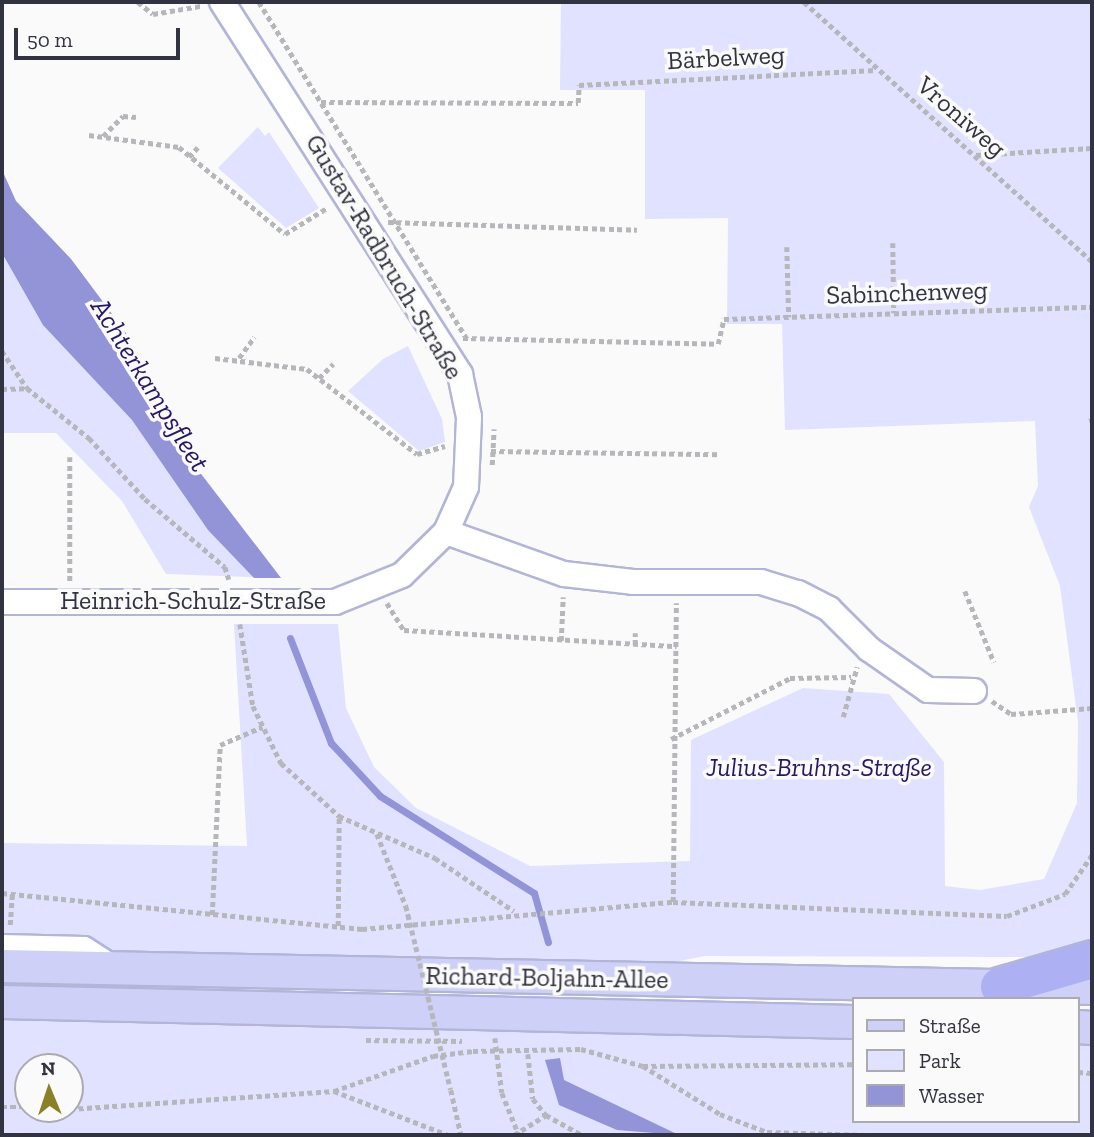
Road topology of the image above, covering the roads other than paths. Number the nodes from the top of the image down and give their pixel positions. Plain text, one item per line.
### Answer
1 (222, 2) edge
2 (446, 532) junction
3 (2, 602) edge
4 (974, 691) road end
5 (4, 953) edge
6 (1092, 959) edge
7 (999, 986) junction
8 (1092, 988) edge
9 (2, 1002) edge
10 (852, 1022) edge

1 - 2 street, Gustav-Radbruch-Straße
2 - 3 street, Heinrich-Schulz-Straße
2 - 4 street
5 - 7 main road, Richard-Boljahn-Allee
6 - 7 highway
7 - 8 main road, Richard-Boljahn-Allee
9 - 10 main road, Richard-Boljahn-Allee

